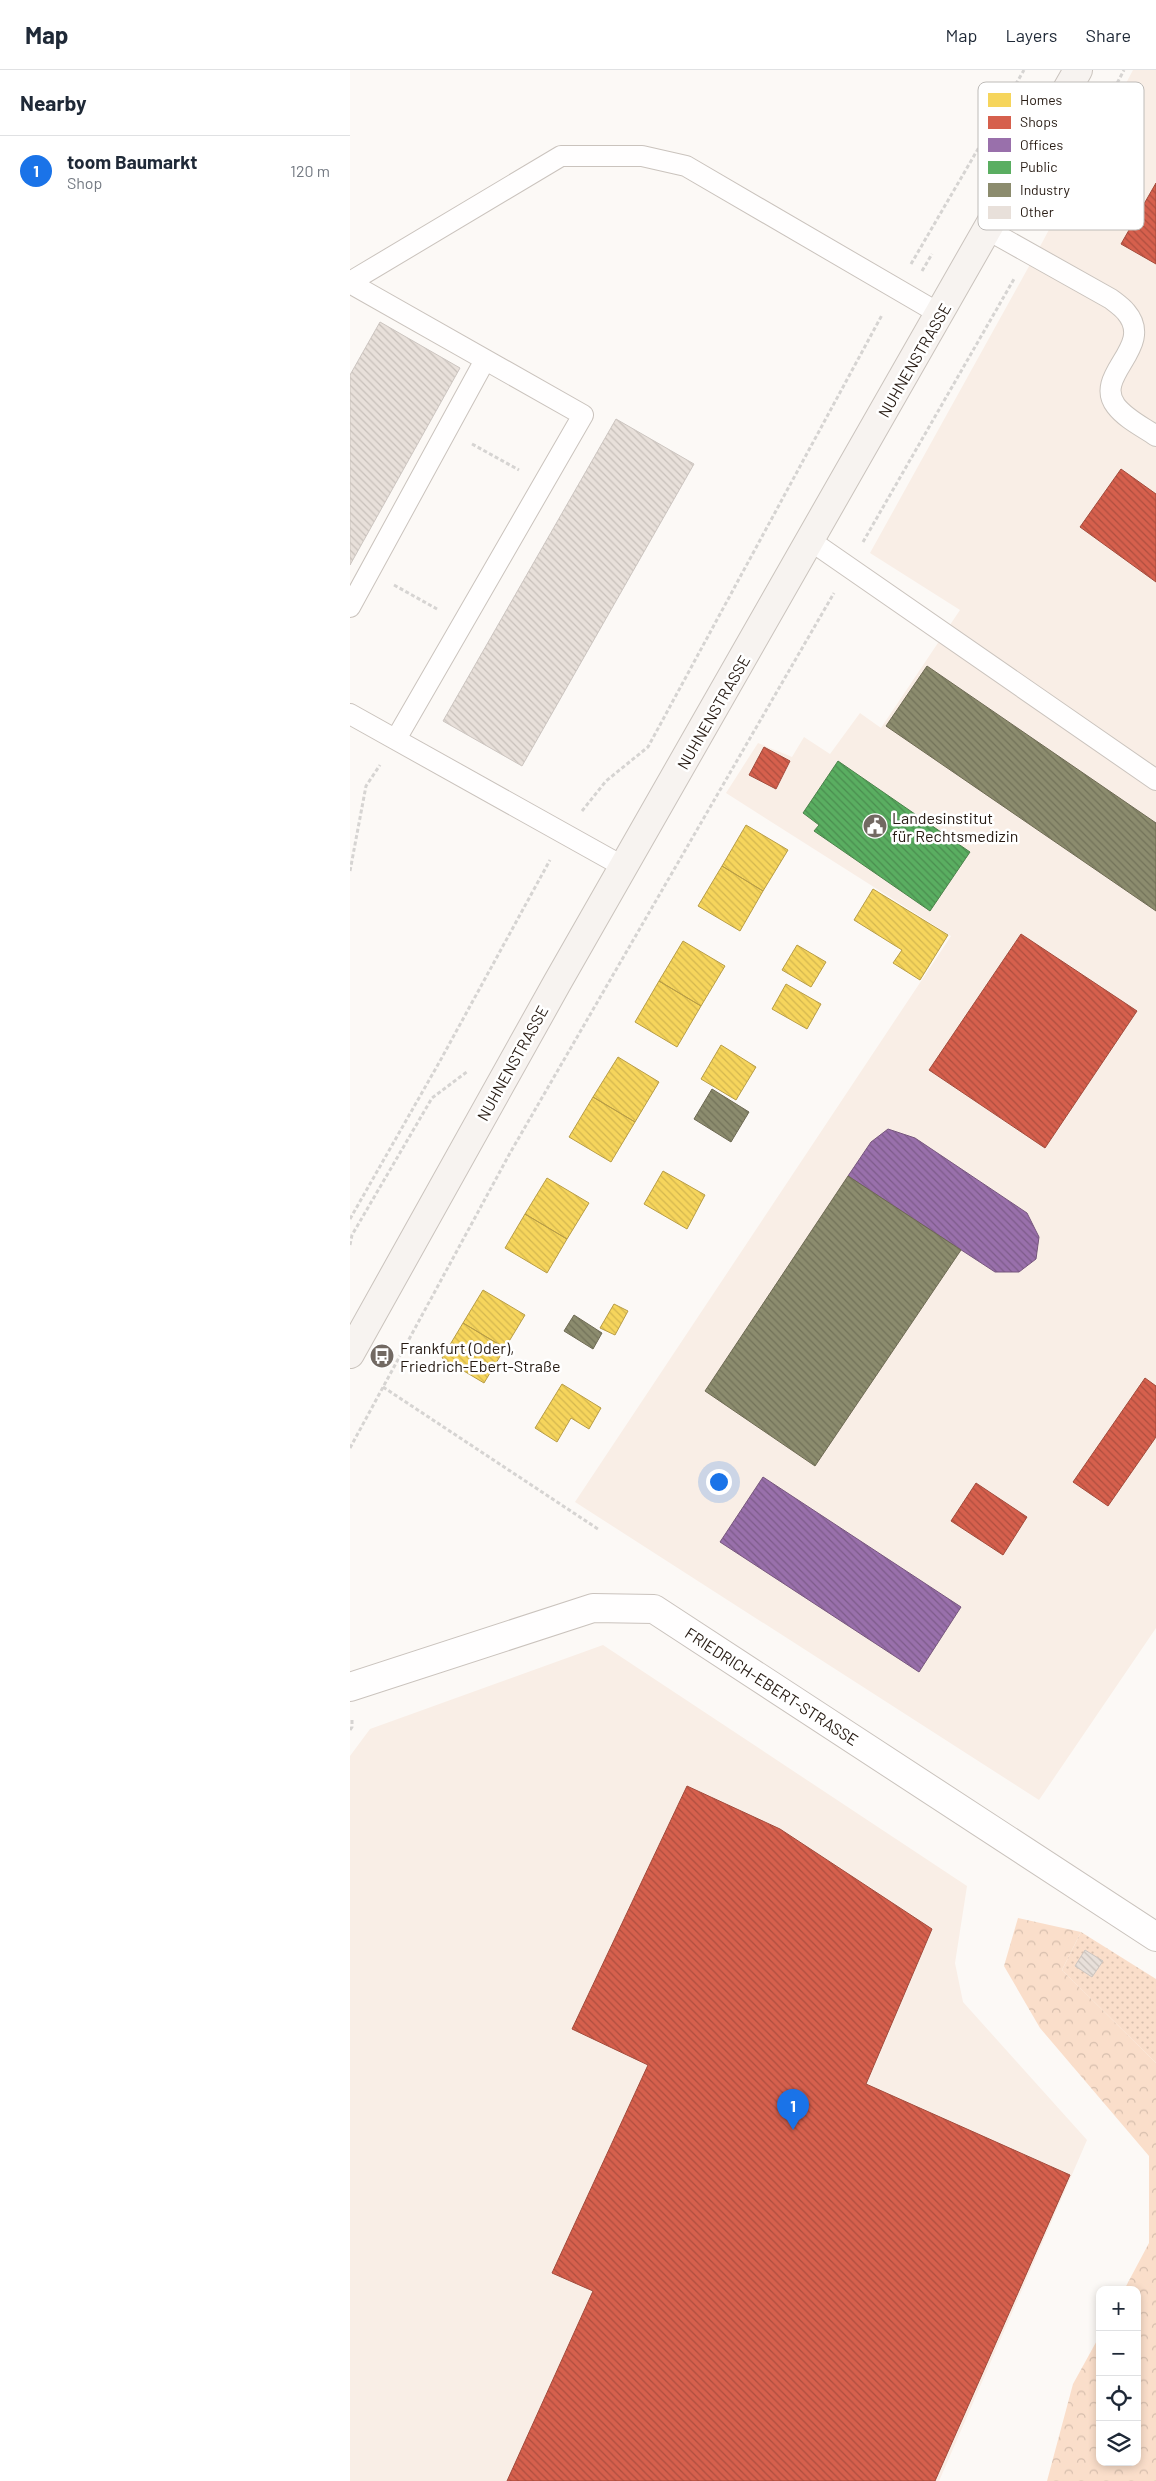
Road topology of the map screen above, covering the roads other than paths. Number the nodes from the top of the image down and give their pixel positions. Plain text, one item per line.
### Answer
1 (1078, 70) edge
2 (1071, 82) edge
3 (988, 230) joint
4 (350, 282) edge
5 (940, 314) junction
6 (485, 360) junction
7 (1156, 436) edge
8 (811, 541) junction
9 (350, 607) edge
10 (350, 714) edge
11 (396, 740) junction
12 (1156, 780) edge
13 (624, 867) junction
14 (350, 1354) edge
15 (350, 1687) edge
16 (1156, 1936) edge

1 - 2 main road, NUHNENSTRASSE
3 - 5 main road, NUHNENSTRASSE
3 - 7 lane
4 - 5 lane
4 - 6 lane
5 - 8 main road, NUHNENSTRASSE
6 - 9 lane
6 - 11 lane
8 - 12 lane
8 - 13 main road, NUHNENSTRASSE
10 - 11 lane
11 - 13 lane
13 - 14 main road, NUHNENSTRASSE
15 - 16 street, FRIEDRICH-EBERT-STRASSE

